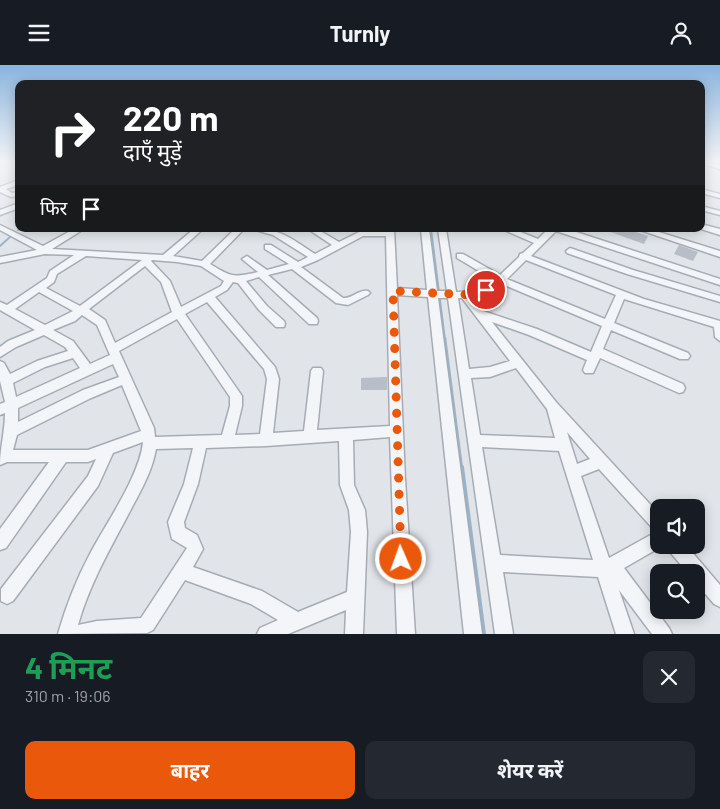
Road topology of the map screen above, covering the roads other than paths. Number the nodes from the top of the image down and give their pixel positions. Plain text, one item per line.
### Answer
1 (0, 189) edge
2 (705, 192) edge
3 (15, 194) edge
4 (720, 196) edge
5 (15, 207) edge
6 (716, 212) edge
7 (0, 213) edge
8 (0, 227) edge
9 (705, 227) edge
10 (15, 230) edge
11 (18, 232) edge
12 (75, 232) edge
13 (195, 232) edge
14 (237, 232) edge
15 (272, 232) edge
16 (317, 232) edge
17 (362, 232) edge
18 (390, 232) edge
19 (426, 232) edge
20 (442, 232) edge
21 (513, 232) edge
22 (550, 232) edge
23 (568, 232) edge
24 (650, 232) edge
25 (720, 232) edge
26 (538, 242) junction
27 (339, 246) junction
28 (268, 247) dead end
29 (44, 251) junction
30 (570, 251) dead end
31 (83, 254) junction
32 (720, 254) edge
33 (460, 256) dead end
34 (523, 256) junction
35 (164, 258) junction
36 (315, 258) junction
37 (149, 259) junction
38 (247, 259) dead end
39 (0, 260) edge
40 (204, 264) junction
41 (296, 266) junction
42 (263, 274) junction
43 (235, 279) junction
44 (499, 279) junction
45 (720, 282) edge
46 (39, 288) junction
47 (393, 291) junction
48 (365, 293) dead end
49 (445, 293) junction
50 (622, 294) junction
51 (208, 296) junction
52 (720, 299) edge
53 (4, 307) edge
54 (82, 309) junction
55 (178, 313) junction
56 (480, 314) junction
57 (313, 321) dead end
58 (280, 324) dead end
59 (606, 325) junction
60 (720, 325) edge
61 (46, 329) junction
62 (720, 337) edge
63 (0, 353) edge
64 (76, 353) junction
65 (116, 353) junction
66 (595, 355) junction
67 (684, 356) dead end
68 (518, 363) junction
69 (88, 370) junction
70 (588, 370) dead end
71 (317, 371) dead end
72 (466, 374) junction
73 (3, 375) edge
74 (126, 379) junction
75 (679, 388) dead end
76 (552, 405) junction
77 (6, 408) edge
78 (397, 431) junction
79 (11, 432) junction
80 (346, 434) junction
81 (310, 437) junction
82 (150, 439) junction
83 (266, 440) junction
84 (201, 441) junction
85 (227, 441) junction
86 (475, 441) junction
87 (564, 445) junction
88 (108, 450) junction
89 (62, 456) junction
90 (2, 458) edge
91 (601, 461) junction
92 (573, 473) junction
93 (650, 516) edge
94 (0, 542) edge
95 (650, 544) edge
96 (683, 554) edge
97 (493, 563) junction
98 (608, 567) junction
99 (182, 571) junction
100 (7, 595) dead end
101 (356, 597) junction
102 (720, 598) edge
103 (297, 621) junction
104 (148, 629) edge
105 (67, 634) edge
106 (79, 634) edge
107 (266, 634) edge
108 (354, 634) edge
109 (406, 634) edge
110 (473, 634) edge
111 (504, 634) edge
112 (625, 634) edge
113 (663, 634) edge

1 - 3 street
2 - 4 street
4 - 6 street
5 - 7 street
8 - 10 street
9 - 25 street
11 - 29 street
12 - 29 street
13 - 35 street
14 - 40 street
15 - 36 street
16 - 27 street
17 - 27 street
18 - 47 street
19 - 49 street
20 - 49 street
21 - 26 street
22 - 26 street
23 - 45 street
24 - 32 street
26 - 34 street
27 - 36 street
28 - 41 street
29 - 31 street
29 - 39 street
30 - 52 street
31 - 37 street
31 - 46 street
33 - 44 street
34 - 44 street
34 - 50 street
35 - 37 street
35 - 40 street
36 - 41 street
37 - 54 street
37 - 55 street
38 - 42 street
40 - 43 street
41 - 42 street
41 - 48 street
42 - 43 street
42 - 57 street
43 - 51 street
43 - 58 street
44 - 49 street
44 - 59 street
46 - 53 street
46 - 54 street
47 - 49 street
47 - 78 street
49 - 56 street
49 - 72 street
49 - 110 street
50 - 59 street
50 - 60 street
51 - 55 street
51 - 83 street
53 - 61 street
54 - 61 street
54 - 65 street
55 - 65 street
55 - 85 street
56 - 66 street
56 - 68 street
59 - 66 street
59 - 67 street
60 - 62 street
61 - 63 street
61 - 64 street
64 - 69 street
64 - 73 street
65 - 69 street
65 - 74 street
66 - 70 street
66 - 75 street
68 - 72 street
68 - 76 street
69 - 77 street
71 - 81 street
72 - 86 street
73 - 77 street
74 - 79 street
74 - 82 street
76 - 87 street
76 - 91 street
77 - 79 street
78 - 80 street
78 - 109 street
79 - 90 street
80 - 81 street
80 - 101 street
81 - 83 street
82 - 84 street
82 - 88 street
82 - 105 street
83 - 85 street
84 - 85 street
84 - 99 street
86 - 87 street
86 - 97 street
87 - 92 street
88 - 89 street
88 - 100 street
89 - 90 street
89 - 94 street
91 - 92 street
91 - 93 street
92 - 98 street
95 - 98 street
96 - 102 street
97 - 98 street
97 - 111 street
98 - 112 street
98 - 113 street
99 - 103 street
99 - 104 street
101 - 103 street
101 - 108 street
103 - 107 street
104 - 106 street

